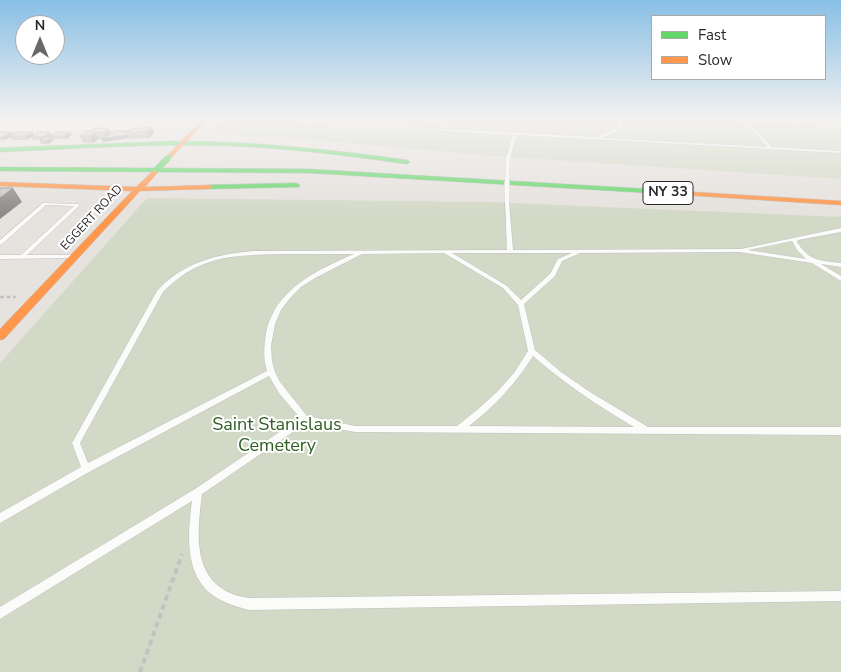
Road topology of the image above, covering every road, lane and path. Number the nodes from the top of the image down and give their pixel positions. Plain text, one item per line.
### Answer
1 (175, 150) edge
2 (302, 150) edge
3 (510, 150) edge
4 (803, 150) edge
5 (841, 152) edge
6 (0, 160) edge
7 (422, 164) dead end
8 (450, 167) dead end
9 (0, 168) edge
10 (479, 171) junction
11 (495, 182) junction
12 (0, 184) edge
13 (333, 184) dead end
14 (304, 185) dead end
15 (139, 187) junction
16 (841, 193) edge
17 (841, 203) edge
18 (841, 230) edge
19 (796, 239) junction
20 (0, 243) edge
21 (739, 250) junction
22 (510, 251) junction
23 (445, 252) junction
24 (578, 252) junction
25 (362, 253) junction
26 (0, 257) edge
27 (22, 257) junction
28 (74, 257) junction
29 (814, 262) junction
30 (841, 265) edge
31 (841, 279) edge
32 (521, 304) junction
33 (0, 336) edge
34 (532, 350) junction
35 (271, 372) junction
36 (305, 419) junction
37 (458, 430) junction
38 (648, 430) junction
39 (841, 431) edge
40 (86, 470) junction
41 (198, 492) junction
42 (0, 518) edge
43 (183, 552) dead end
44 (841, 596) edge
45 (0, 613) edge
46 (140, 672) edge

1 - 15 main road, EGGERT ROAD, bridge
2 - 7 main road
3 - 22 lane, bridge
4 - 5 lane
6 - 10 main road, NY 33
8 - 10 main road
9 - 11 main road, NY 33
10 - 16 main road, NY 33
11 - 13 main road
11 - 17 main road, NY 33
12 - 15 main road
14 - 15 main road
15 - 28 main road, EGGERT ROAD
18 - 19 lane
19 - 21 lane
19 - 29 lane
20 - 27 lane
21 - 24 lane
21 - 29 lane
22 - 23 lane
22 - 24 lane
23 - 25 lane
23 - 32 lane
24 - 32 lane
25 - 35 lane
25 - 40 lane
26 - 27 lane
27 - 28 lane
28 - 33 main road, EGGERT ROAD
29 - 30 lane
29 - 31 lane
32 - 34 lane
34 - 37 lane
34 - 38 lane
35 - 36 lane
35 - 40 lane
36 - 37 lane
36 - 41 lane
37 - 38 lane
38 - 39 lane
40 - 42 lane
41 - 44 lane
41 - 45 lane
43 - 46 path

